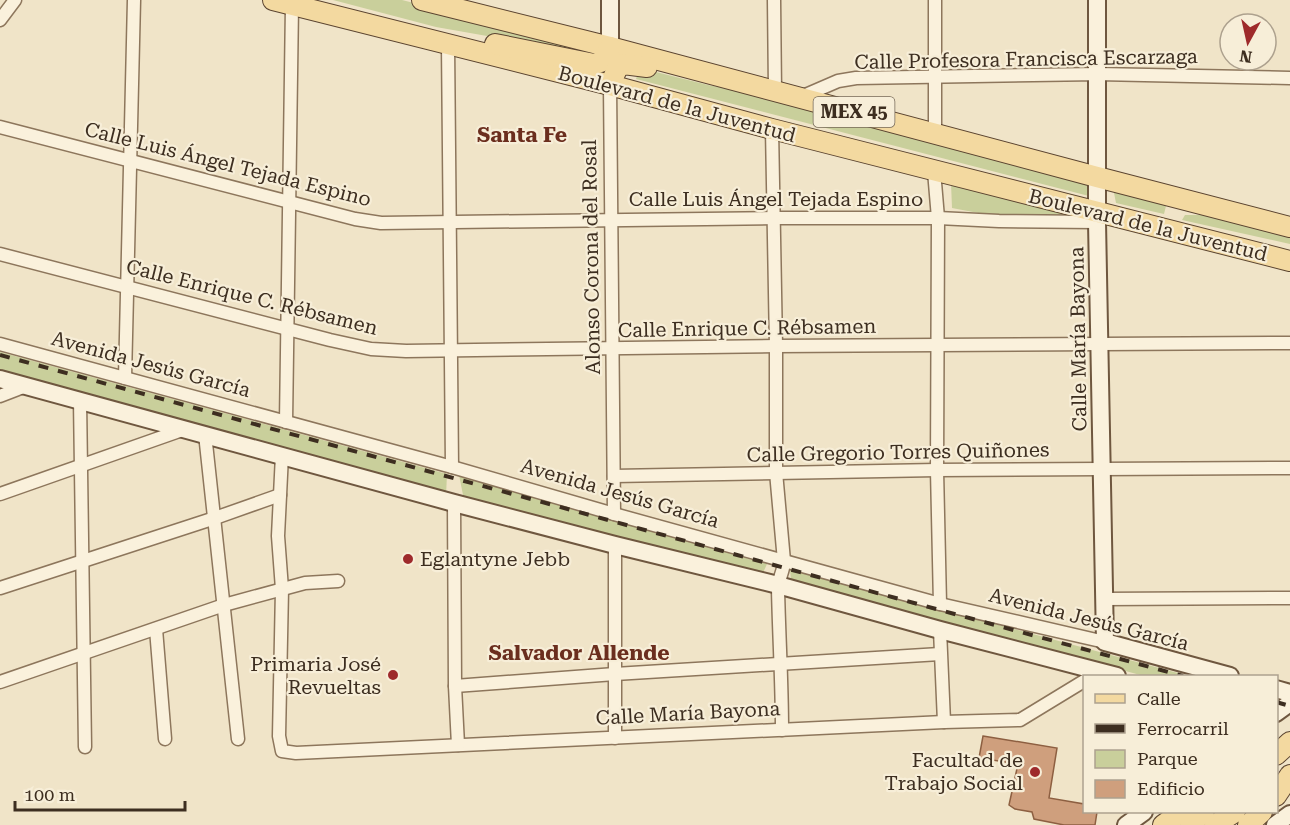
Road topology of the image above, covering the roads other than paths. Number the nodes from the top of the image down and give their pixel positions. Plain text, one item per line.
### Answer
1 (15, 0) edge
2 (134, 0) edge
3 (422, 0) edge
4 (610, 0) edge
5 (774, 0) edge
6 (935, 0) edge
7 (1097, 0) edge
8 (283, 3) edge
9 (453, 4) edge
10 (0, 20) edge
11 (453, 46) junction
12 (610, 47) junction
13 (1098, 74) junction
14 (936, 76) junction
15 (1290, 78) edge
16 (735, 80) junction
17 (610, 85) junction
18 (775, 91) junction
19 (801, 97) junction
20 (0, 127) edge
21 (772, 129) junction
22 (935, 133) junction
23 (130, 159) junction
24 (934, 171) junction
25 (1097, 177) junction
26 (289, 200) junction
27 (1097, 217) junction
28 (774, 218) junction
29 (938, 218) junction
30 (611, 219) junction
31 (450, 222) junction
32 (1288, 226) edge
33 (1180, 232) junction
34 (0, 254) edge
35 (1290, 261) edge
36 (128, 286) junction
37 (287, 327) junction
38 (1290, 343) edge
39 (0, 344) edge
40 (1099, 344) junction
41 (939, 345) junction
42 (776, 346) junction
43 (613, 349) junction
44 (451, 351) junction
45 (125, 378) junction
46 (0, 379) edge
47 (26, 386) junction
48 (0, 396) edge
49 (80, 400) junction
50 (286, 422) junction
51 (185, 429) junction
52 (205, 434) junction
53 (282, 455) junction
54 (80, 467) junction
55 (452, 467) junction
56 (1290, 468) edge
57 (937, 470) junction
58 (1102, 470) junction
59 (776, 472) junction
60 (614, 476) junction
61 (0, 494) edge
62 (280, 495) junction
63 (454, 503) junction
64 (614, 514) junction
65 (215, 518) junction
66 (615, 545) junction
67 (83, 560) junction
68 (784, 561) junction
69 (338, 581) dead end
70 (778, 585) junction
71 (0, 588) edge
72 (282, 589) junction
73 (1290, 598) edge
74 (1104, 599) junction
75 (940, 604) junction
76 (225, 605) junction
77 (156, 629) junction
78 (940, 630) junction
79 (1105, 642) junction
80 (84, 654) junction
81 (940, 654) junction
82 (782, 664) junction
83 (615, 674) junction
84 (1088, 675) edge
85 (1226, 675) edge
86 (1083, 681) edge
87 (0, 682) edge
88 (455, 686) junction
89 (1290, 703) edge
90 (1278, 713) edge
91 (944, 722) junction
92 (782, 730) junction
93 (165, 738) dead end
94 (238, 738) dead end
95 (615, 738) junction
96 (1290, 742) edge
97 (458, 745) junction
98 (85, 747) dead end
99 (1278, 753) edge
100 (1290, 775) edge
101 (1278, 793) edge
102 (1143, 813) edge
103 (1180, 813) edge
104 (1203, 813) edge
105 (1233, 813) edge
106 (1261, 813) edge
107 (1290, 814) edge
108 (1126, 825) edge
109 (1163, 825) edge
110 (1190, 825) edge
111 (1215, 825) edge
112 (1248, 825) edge
113 (1275, 825) edge

1 - 10 street
2 - 23 street
3 - 9 main road, Boulevard de la Juventud / MEX 45
4 - 12 street, Alonso Corona del Rosal
5 - 18 street
6 - 14 street
7 - 13 street, Calle María Bayona
8 - 11 main road, Boulevard de la Juventud / MEX 45
8 - 26 street
9 - 12 main road, Boulevard de la Juventud / MEX 45
11 - 12 main road
11 - 17 main road, Boulevard de la Juventud / MEX 45
11 - 31 street
12 - 16 main road, Boulevard de la Juventud / MEX 45
12 - 17 street, Alonso Corona del Rosal
13 - 14 street, Calle Profesora Francisca Escarzaga
13 - 15 street, Calle Profesora Francisca Escarzaga
13 - 25 street, Calle María Bayona
14 - 19 street, Calle Profesora Francisca Escarzaga
14 - 22 street
16 - 17 main road
16 - 18 main road, Boulevard de la Juventud / MEX 45
17 - 21 main road, Boulevard de la Juventud / MEX 45
17 - 30 street, Alonso Corona del Rosal
18 - 19 main road, Boulevard de la Juventud / MEX 45
19 - 22 main road, Boulevard de la Juventud / MEX 45
20 - 23 street, Calle Luis Ángel Tejada Espino
21 - 24 main road, Boulevard de la Juventud / MEX 45
21 - 28 street
22 - 25 main road, Boulevard de la Juventud / MEX 45
23 - 26 street, Calle Luis Ángel Tejada Espino
23 - 36 street
24 - 27 main road, Boulevard de la Juventud / MEX 45
24 - 29 street
25 - 27 street, Calle María Bayona
25 - 32 main road, Boulevard de la Juventud / MEX 45
26 - 31 street, Calle Luis Ángel Tejada Espino
26 - 37 street
27 - 29 street, Calle Luis Ángel Tejada Espino
27 - 33 main road, Boulevard de la Juventud / MEX 45
27 - 40 street, Calle María Bayona
28 - 29 street, Calle Luis Ángel Tejada Espino
28 - 30 street, Calle Luis Ángel Tejada Espino
28 - 42 street
29 - 41 street
30 - 31 street, Calle Luis Ángel Tejada Espino
30 - 43 street, Alonso Corona del Rosal
31 - 44 street
32 - 33 main road
33 - 35 main road, Boulevard de la Juventud / MEX 45
34 - 36 street, Calle Enrique C. Rébsamen
36 - 37 street, Calle Enrique C. Rébsamen
36 - 45 street
37 - 44 street, Calle Enrique C. Rébsamen
37 - 50 street
38 - 40 street, Calle Enrique C. Rébsamen
39 - 45 street, Avenida Jesús García
40 - 41 street, Calle Enrique C. Rébsamen
40 - 58 street, Calle María Bayona
41 - 42 street, Calle Enrique C. Rébsamen
41 - 57 street
42 - 43 street, Calle Enrique C. Rébsamen
42 - 59 street
43 - 44 street, Calle Enrique C. Rébsamen
43 - 60 street, Alonso Corona del Rosal
44 - 55 street
45 - 50 street, Avenida Jesús García
46 - 47 street
47 - 48 street
47 - 49 street
49 - 51 street
49 - 54 street
50 - 55 street, Avenida Jesús García
51 - 52 street
51 - 54 street
52 - 53 street
52 - 65 street
53 - 62 street
53 - 63 street
54 - 61 street
54 - 67 street
55 - 64 street, Avenida Jesús García
56 - 58 street, Calle Gregorio Torres Quiñones
57 - 58 street, Calle Gregorio Torres Quiñones
57 - 59 street, Calle Gregorio Torres Quiñones
57 - 75 street
58 - 74 street, Calle María Bayona
59 - 60 street, Calle Gregorio Torres Quiñones
59 - 68 street
60 - 64 street, Alonso Corona del Rosal
62 - 65 street
62 - 72 street
63 - 66 street
63 - 88 street
64 - 68 street, Avenida Jesús García
65 - 67 street
65 - 76 street
66 - 70 street
66 - 83 street
67 - 71 street
67 - 80 street
68 - 70 street
68 - 75 street, Avenida Jesús García
69 - 72 street
70 - 78 street
70 - 82 street
72 - 76 street
72 - 97 street, Calle María Bayona
73 - 74 street
74 - 79 street, Calle María Bayona
75 - 79 street, Avenida Jesús García
76 - 77 street
76 - 94 street
77 - 80 street
77 - 93 street
78 - 81 street
78 - 84 street
79 - 85 street, Avenida Jesús García
80 - 87 street
80 - 98 street
81 - 82 street
81 - 91 street
82 - 83 street
82 - 92 street
83 - 88 street
83 - 95 street
86 - 91 street, Calle María Bayona
88 - 97 street
89 - 90 street
91 - 92 street, Calle María Bayona
92 - 95 street, Calle María Bayona
95 - 97 street, Calle María Bayona
96 - 99 main road
100 - 101 main road
102 - 108 street
103 - 109 main road
104 - 110 main road
105 - 111 main road
106 - 112 main road
107 - 113 street

